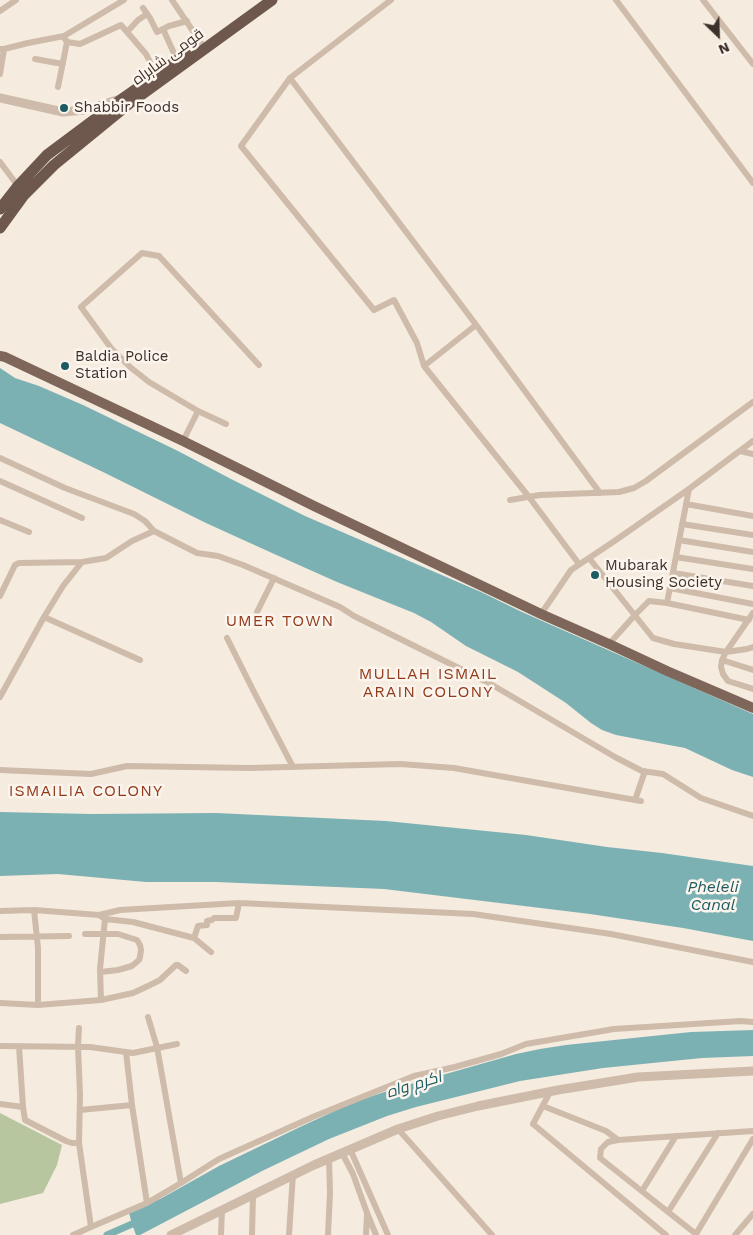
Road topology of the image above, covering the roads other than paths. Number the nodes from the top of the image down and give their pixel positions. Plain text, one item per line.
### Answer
1 (16, 0) edge
2 (124, 0) edge
3 (172, 0) edge
4 (261, 0) edge
5 (272, 0) edge
6 (391, 0) edge
7 (616, 0) edge
8 (703, 0) edge
9 (0, 11) edge
10 (186, 21) junction
11 (163, 29) junction
12 (127, 32) junction
13 (65, 39) junction
14 (201, 43) junction
15 (2, 49) edge
16 (35, 59) dead end
17 (177, 60) junction
18 (63, 64) junction
19 (753, 64) edge
20 (0, 74) edge
21 (156, 74) junction
22 (290, 78) junction
23 (58, 87) dead end
24 (0, 98) edge
25 (122, 99) junction
26 (0, 162) edge
27 (753, 183) edge
28 (18, 186) junction
29 (0, 209) edge
30 (0, 228) edge
31 (476, 325) junction
32 (2, 355) edge
33 (259, 365) dead end
34 (424, 366) junction
35 (753, 402) edge
36 (198, 411) junction
37 (226, 424) dead end
38 (183, 441) junction
39 (753, 441) edge
40 (740, 451) junction
41 (753, 454) edge
42 (0, 458) edge
43 (0, 481) edge
44 (689, 489) junction
45 (600, 493) junction
46 (529, 497) junction
47 (510, 500) dead end
48 (686, 504) junction
49 (753, 516) edge
50 (82, 518) dead end
51 (0, 520) edge
52 (682, 524) junction
53 (154, 531) junction
54 (29, 532) dead end
55 (753, 535) edge
56 (679, 540) junction
57 (753, 552) edge
58 (676, 557) junction
59 (589, 558) junction
60 (82, 562) junction
61 (579, 564) junction
62 (753, 569) edge
63 (673, 573) junction
64 (274, 578) junction
65 (753, 586) edge
66 (670, 588) junction
67 (0, 596) edge
68 (667, 604) junction
69 (753, 604) edge
70 (257, 612) dead end
71 (753, 613) edge
72 (541, 614) junction
73 (635, 616) junction
74 (44, 617) junction
75 (749, 620) junction
76 (227, 638) dead end
77 (610, 644) junction
78 (751, 649) edge
79 (726, 652) junction
80 (140, 660) dead end
81 (722, 660) junction
82 (753, 670) edge
83 (753, 689) edge
84 (0, 697) edge
85 (753, 708) edge
86 (293, 767) junction
87 (0, 770) edge
88 (646, 771) junction
89 (753, 816) edge
90 (239, 903) junction
91 (34, 910) junction
92 (0, 911) edge
93 (98, 915) junction
94 (105, 919) junction
95 (84, 934) dead end
96 (103, 934) junction
97 (36, 936) junction
98 (69, 936) dead end
99 (0, 937) edge
100 (194, 938) junction
101 (211, 952) dead end
102 (753, 962) edge
103 (186, 971) dead end
104 (101, 972) junction
105 (101, 1000) junction
106 (0, 1003) edge
107 (38, 1005) junction
108 (148, 1017) dead end
109 (753, 1022) edge
110 (79, 1028) dead end
111 (177, 1044) dead end
112 (0, 1046) edge
113 (19, 1046) junction
114 (78, 1046) junction
115 (157, 1047) junction
116 (126, 1052) junction
117 (753, 1071) edge
118 (550, 1092) junction
119 (0, 1104) edge
120 (132, 1105) junction
121 (543, 1106) junction
122 (23, 1107) junction
123 (80, 1110) junction
124 (398, 1129) junction
125 (753, 1131) edge
126 (718, 1133) junction
127 (676, 1136) junction
128 (753, 1139) edge
129 (618, 1140) junction
130 (79, 1143) junction
131 (346, 1151) junction
132 (329, 1159) junction
133 (292, 1174) junction
134 (181, 1183) junction
135 (642, 1192) junction
136 (253, 1195) junction
137 (147, 1203) junction
138 (222, 1210) junction
139 (668, 1212) junction
140 (367, 1213) junction
141 (753, 1214) edge
142 (91, 1227) junction
143 (73, 1235) edge
144 (171, 1235) edge
145 (220, 1235) edge
146 (252, 1235) edge
147 (289, 1235) edge
148 (328, 1235) edge
149 (366, 1235) edge
150 (376, 1235) edge
151 (388, 1235) edge
152 (492, 1235) edge
153 (666, 1235) edge
154 (696, 1235) edge
155 (735, 1235) edge

1 - 9 street
2 - 13 street
3 - 10 street
4 - 14 highway, قومی شاہراہ
5 - 30 highway, قومی شاہراہ
6 - 22 street
7 - 27 street
8 - 19 street
10 - 11 street
10 - 14 street
11 - 12 street
11 - 17 street
12 - 13 street
12 - 21 street
13 - 15 street
13 - 18 street
14 - 17 highway, قومی شاہراہ
15 - 20 street
16 - 18 street
17 - 21 highway, قومی شاہراہ
18 - 23 street
21 - 25 highway, قومی شاہراہ
22 - 31 street
22 - 34 street
24 - 25 street
25 - 28 highway, قومی شاہراہ
26 - 28 street
28 - 29 highway, قومی شاہراہ
31 - 34 street
31 - 45 street
32 - 38 main road
33 - 36 street
34 - 46 street
35 - 45 street
36 - 37 street
36 - 38 street
38 - 72 main road
39 - 40 street
40 - 41 street
40 - 44 street
42 - 53 street
43 - 50 street
44 - 48 street
44 - 59 street
45 - 46 street
46 - 47 street
46 - 61 street
48 - 49 street
48 - 52 street
51 - 54 street
52 - 55 street
52 - 56 street
53 - 60 street
53 - 64 street
56 - 57 street
56 - 58 street
58 - 62 street
58 - 63 street
59 - 61 street
59 - 73 street
60 - 67 street
60 - 74 street
61 - 72 street
63 - 65 street
63 - 66 street
64 - 70 street
64 - 88 street
66 - 68 street
66 - 69 street
68 - 73 street
68 - 75 street
71 - 75 street
72 - 77 main road
73 - 77 street
73 - 79 street
74 - 80 street
74 - 84 street
75 - 79 street
76 - 86 street
77 - 85 main road
78 - 79 street
79 - 81 street
81 - 82 street
81 - 83 street
86 - 87 street
86 - 88 street
88 - 89 street
90 - 93 street
90 - 100 street
90 - 102 street
91 - 92 street
91 - 93 street
91 - 97 street
93 - 94 street
94 - 96 street
94 - 100 street
95 - 96 street
96 - 104 street
96 - 104 street
97 - 98 street
97 - 99 street
97 - 107 street
100 - 101 street
103 - 105 street
104 - 105 street
105 - 107 street
106 - 107 street
108 - 115 street
109 - 134 street
110 - 114 street
111 - 115 street
112 - 113 street
113 - 114 street
113 - 122 street
114 - 116 street
114 - 123 street
115 - 116 street
115 - 134 street
116 - 120 street
117 - 118 street
118 - 121 street
118 - 124 street
119 - 122 street
120 - 123 street
120 - 137 street
121 - 129 street
121 - 153 street
122 - 130 street
123 - 130 street
124 - 131 street
124 - 152 street
125 - 126 street
126 - 127 street
126 - 139 street
127 - 129 street
127 - 135 street
128 - 154 street
129 - 135 street
130 - 142 street
131 - 132 street
131 - 140 street
131 - 151 street
132 - 133 street
132 - 148 street
133 - 136 street
133 - 147 street
134 - 137 street
135 - 139 street
136 - 138 street
136 - 146 street
137 - 142 street
138 - 144 street
138 - 145 street
139 - 154 street
140 - 149 street
140 - 150 street
141 - 155 street
142 - 143 street

